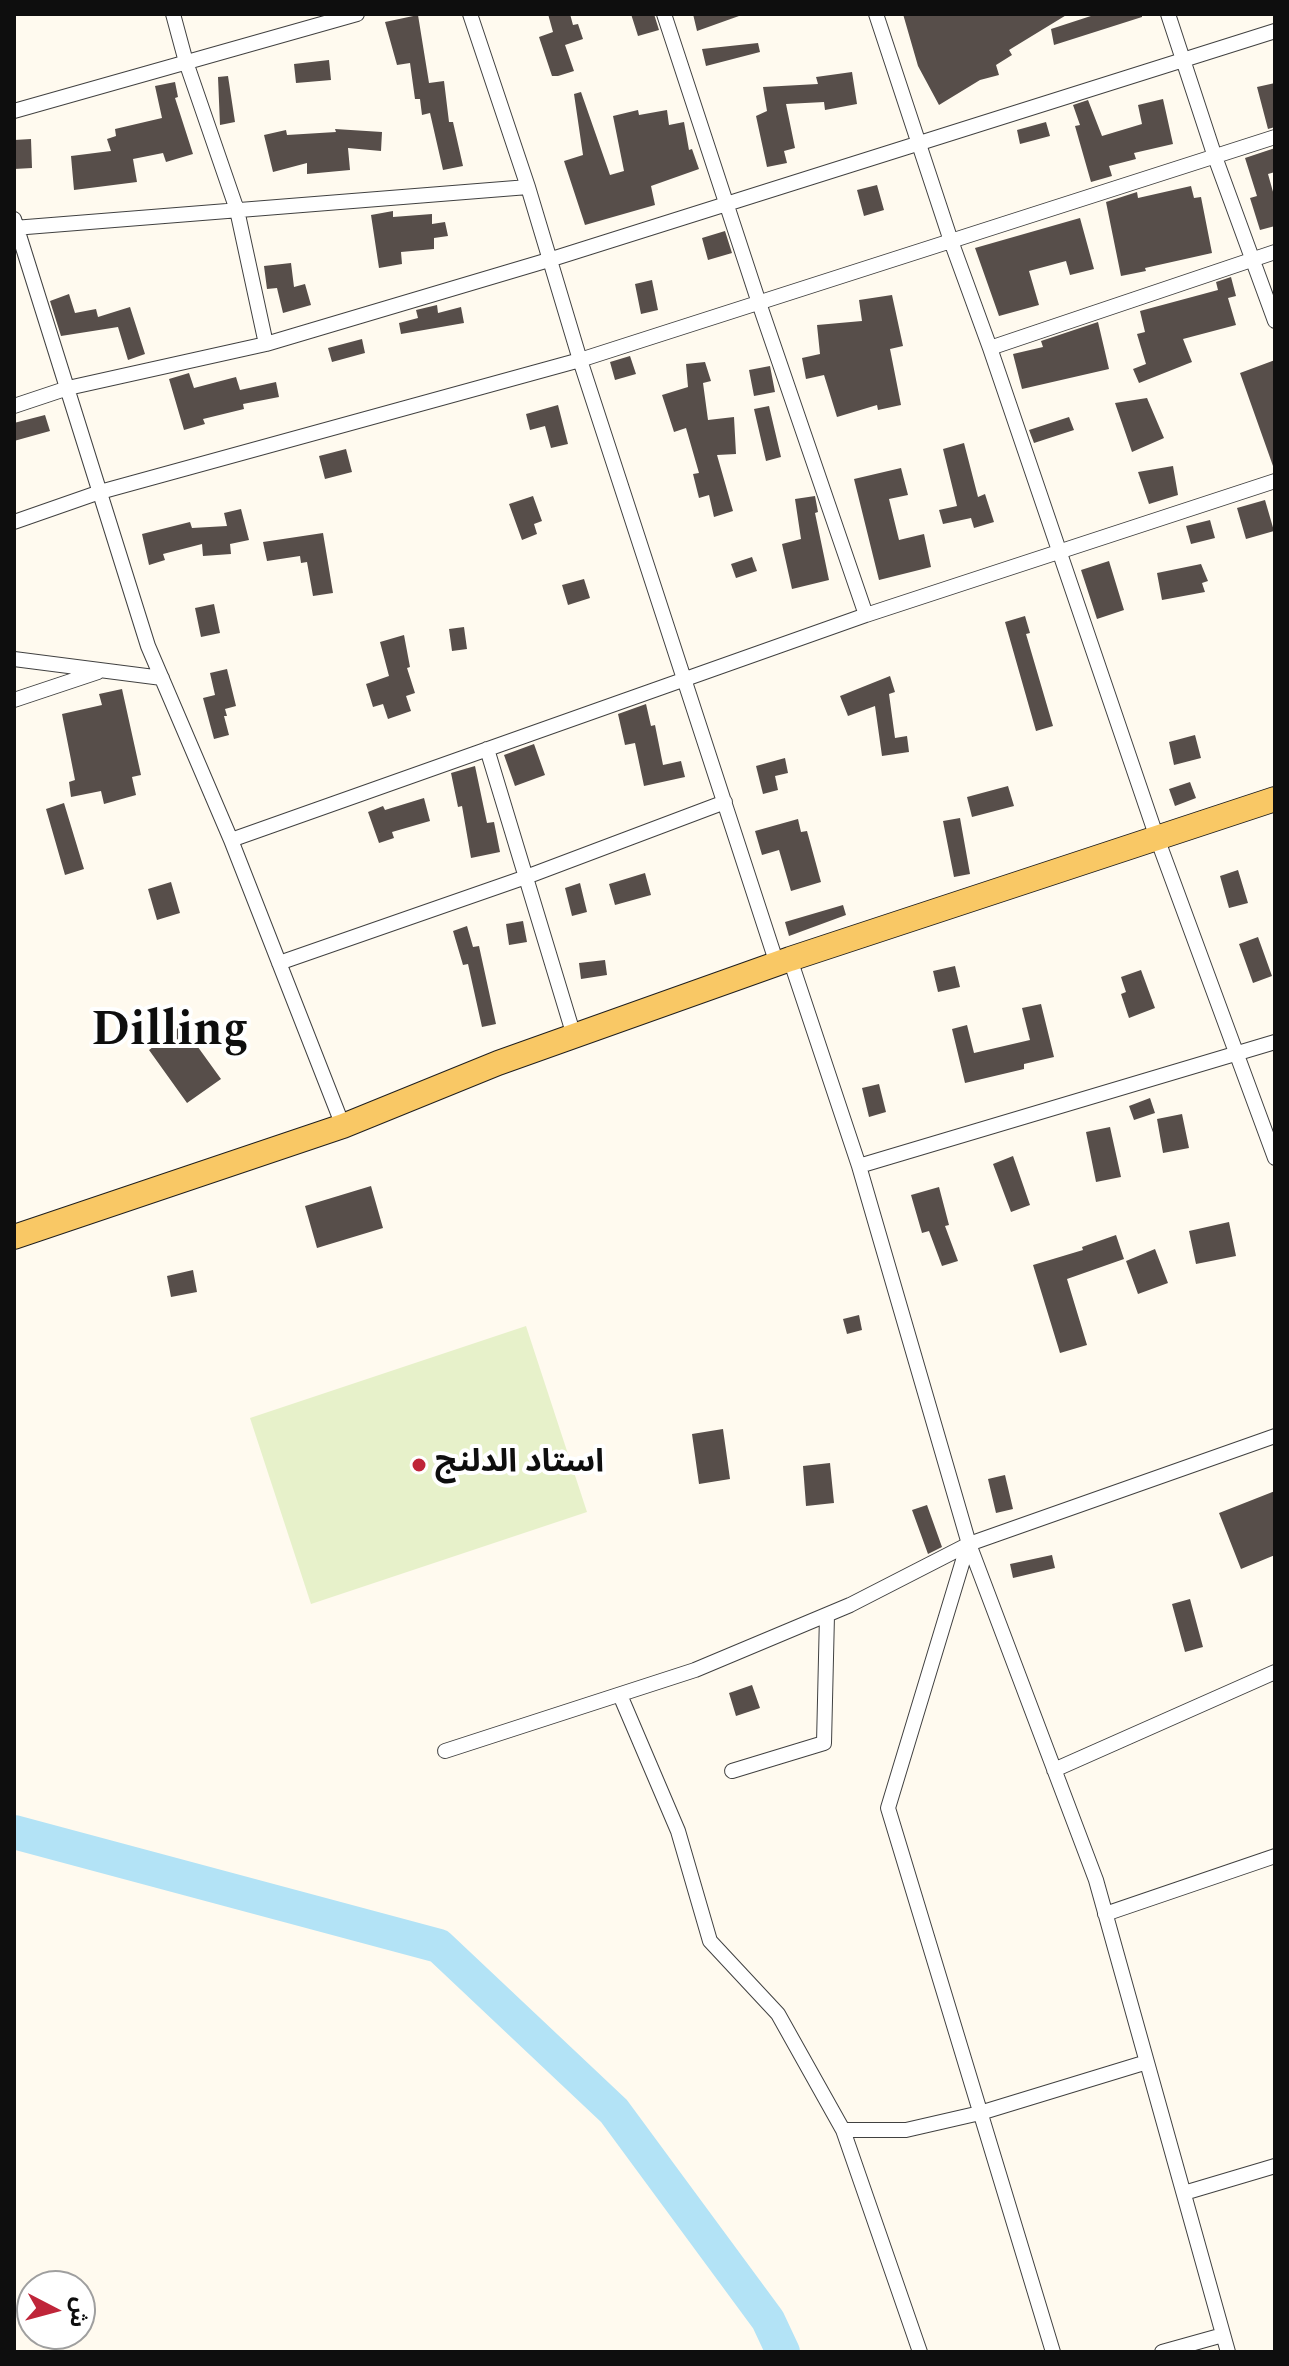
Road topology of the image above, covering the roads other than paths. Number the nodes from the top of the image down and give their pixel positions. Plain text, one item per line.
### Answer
1 (173, 14) edge
2 (357, 14) edge
3 (470, 14) edge
4 (664, 14) edge
5 (876, 14) edge
6 (1168, 14) edge
7 (1275, 31) edge
8 (1184, 60) junction
9 (186, 62) junction
10 (14, 111) edge
11 (1275, 137) edge
12 (920, 143) junction
13 (1215, 157) junction
14 (528, 187) junction
15 (728, 204) junction
16 (237, 210) junction
17 (15, 225) edge
18 (951, 241) junction
19 (1275, 252) edge
20 (552, 259) junction
21 (1254, 259) junction
22 (759, 303) junction
23 (1275, 321) edge
24 (266, 344) junction
25 (990, 348) junction
26 (580, 360) junction
27 (68, 388) junction
28 (14, 406) edge
29 (1275, 481) edge
30 (100, 492) junction
31 (14, 522) edge
32 (1061, 551) junction
33 (866, 615) junction
34 (14, 659) edge
35 (102, 670) junction
36 (162, 678) junction
37 (685, 679) junction
38 (14, 700) edge
39 (487, 749) junction
40 (1275, 799) edge
41 (725, 802) junction
42 (1157, 838) junction
43 (231, 840) junction
44 (526, 877) junction
45 (783, 962) junction
46 (279, 963) junction
47 (574, 1036) junction
48 (1275, 1042) edge
49 (1237, 1054) junction
50 (343, 1126) junction
51 (1275, 1158) edge
52 (859, 1166) junction
53 (14, 1237) edge
54 (1275, 1436) edge
55 (969, 1544) junction
56 (827, 1615) junction
57 (1275, 1672) edge
58 (620, 1695) junction
59 (445, 1751) dead end
60 (1054, 1770) junction
61 (732, 1771) dead end
62 (1275, 1856) edge
63 (1105, 1914) junction
64 (1147, 2062) junction
65 (980, 2113) junction
66 (843, 2130) junction
67 (1275, 2166) edge
68 (1184, 2193) junction
69 (1223, 2335) junction
70 (920, 2352) edge
71 (1053, 2352) edge
72 (1162, 2352) edge
73 (1228, 2352) edge

1 - 9 street
2 - 9 street
3 - 14 street
4 - 15 street
5 - 12 street
6 - 8 street
7 - 8 street
8 - 12 street
8 - 13 street
9 - 10 street
9 - 16 street
11 - 13 street
12 - 15 street
12 - 18 street
13 - 18 street
13 - 21 street
14 - 16 street
14 - 20 street
15 - 20 street
15 - 22 street
16 - 17 street
16 - 24 street
17 - 27 street
18 - 22 street
18 - 25 street
19 - 21 street
20 - 24 street
20 - 26 street
21 - 23 street
21 - 25 street
22 - 26 street
22 - 33 street
24 - 27 street
25 - 32 street
26 - 30 street
26 - 37 street
27 - 28 street
27 - 30 street
29 - 32 street
30 - 31 street
30 - 36 street
32 - 33 street
32 - 42 street
33 - 37 street
34 - 35 street
35 - 36 street
35 - 38 street
36 - 43 street
37 - 39 street
37 - 41 street
39 - 43 street
39 - 44 street
40 - 42 main road
41 - 44 street
41 - 45 street
42 - 45 main road
42 - 49 street
43 - 46 street
44 - 46 street
44 - 47 street
45 - 47 main road
45 - 52 street
46 - 50 street
47 - 50 main road
48 - 49 street
49 - 51 street
49 - 52 street
50 - 53 main road
52 - 55 street
54 - 55 street
55 - 56 street
55 - 60 street
55 - 65 street
56 - 58 street
56 - 61 street
57 - 60 street
58 - 59 street
58 - 66 street
60 - 63 street
62 - 63 street
63 - 64 street
64 - 65 street
64 - 68 street
65 - 66 street
65 - 71 street
66 - 70 street
67 - 68 street
68 - 69 street
69 - 72 street
69 - 73 street

